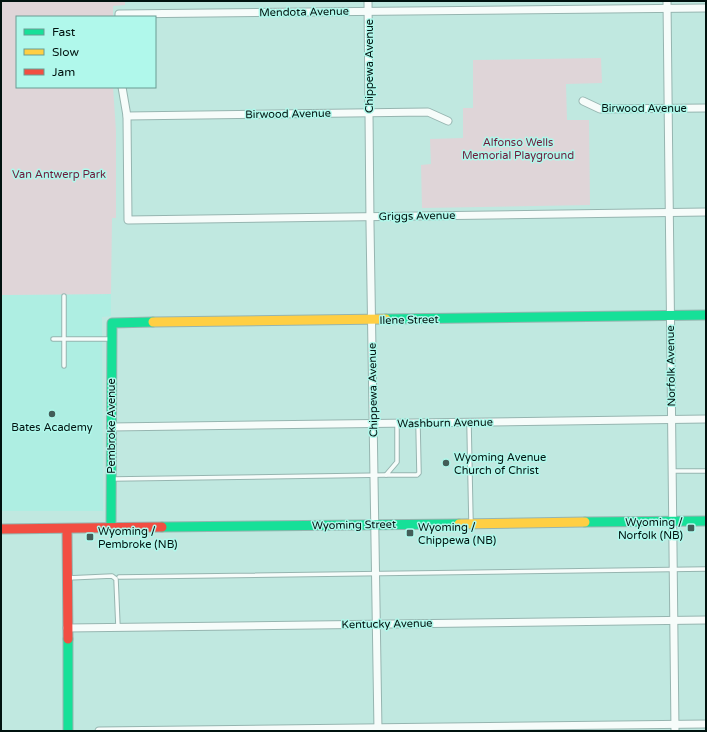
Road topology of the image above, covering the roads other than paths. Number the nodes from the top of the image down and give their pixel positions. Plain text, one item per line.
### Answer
1 (368, 1) edge
2 (666, 5) edge
3 (706, 8) edge
4 (368, 12) junction
5 (119, 16) edge
6 (122, 88) edge
7 (583, 101) dead end
8 (667, 108) junction
9 (706, 108) edge
10 (369, 113) junction
11 (127, 116) junction
12 (448, 121) dead end
13 (670, 212) junction
14 (706, 212) edge
15 (370, 216) junction
16 (64, 296) dead end
17 (669, 315) junction
18 (706, 315) edge
19 (372, 320) junction
20 (112, 323) joint
21 (64, 338) junction
22 (53, 339) dead end
23 (112, 339) junction
24 (64, 366) dead end
25 (672, 419) junction
26 (706, 419) edge
27 (468, 423) junction
28 (373, 424) junction
29 (397, 424) junction
30 (418, 424) junction
31 (111, 427) junction
32 (672, 471) junction
33 (706, 471) edge
34 (374, 475) junction
35 (386, 475) junction
36 (111, 479) junction
37 (673, 521) junction
38 (706, 521) edge
39 (471, 524) junction
40 (375, 525) junction
41 (111, 528) junction
42 (1, 529) edge
43 (67, 529) junction
44 (673, 569) junction
45 (706, 569) edge
46 (376, 572) junction
47 (119, 577) dead end
48 (67, 578) junction
49 (673, 620) junction
50 (706, 620) edge
51 (376, 624) junction
52 (118, 627) junction
53 (67, 628) junction
54 (706, 724) edge
55 (675, 728) edge
56 (378, 729) edge
57 (476, 729) edge
58 (68, 731) edge
59 (99, 731) edge

1 - 4 street, Chippewa Avenue
2 - 3 street, Mendota Avenue
2 - 4 street, Mendota Avenue
2 - 8 street, Norfolk Avenue
4 - 5 street, Mendota Avenue
4 - 10 street, Chippewa Avenue
6 - 11 street
7 - 8 street, Birwood Avenue
8 - 9 street, Birwood Avenue
8 - 13 street, Norfolk Avenue
10 - 11 street, Birwood Avenue
10 - 12 street, Birwood Avenue
10 - 15 street, Chippewa Avenue
11 - 15 street, Griggs Avenue
13 - 14 street, Griggs Avenue
13 - 15 street, Griggs Avenue
13 - 17 street, Norfolk Avenue
15 - 19 street, Chippewa Avenue
16 - 21 lane
17 - 18 street, Ilene Street
17 - 19 street, Ilene Street
17 - 25 street, Norfolk Avenue
19 - 20 street, Ilene Street
19 - 28 street, Chippewa Avenue
20 - 23 street, Pembroke Avenue
21 - 22 lane
21 - 23 lane
21 - 24 lane
23 - 31 street, Pembroke Avenue
25 - 26 street, Washburn Avenue
25 - 27 street, Washburn Avenue
25 - 32 street, Norfolk Avenue
27 - 30 street, Washburn Avenue
27 - 39 lane
28 - 29 street, Washburn Avenue
28 - 31 street, Washburn Avenue
28 - 34 street, Chippewa Avenue
29 - 30 street, Washburn Avenue
29 - 35 lane
30 - 35 lane
31 - 36 street, Pembroke Avenue
32 - 33 lane
32 - 37 street, Norfolk Avenue
34 - 35 lane
34 - 36 lane
34 - 40 street, Chippewa Avenue
36 - 41 street, Pembroke Avenue
37 - 38 street, Wyoming Street
37 - 39 street, Wyoming Street
37 - 44 street, Norfolk Avenue
39 - 40 street, Wyoming Street
40 - 41 street, Wyoming Street
40 - 46 street, Chippewa Avenue
41 - 43 street, Wyoming Street
42 - 43 street, Wyoming Street
43 - 48 street
44 - 45 lane
44 - 46 lane
44 - 49 street, Norfolk Avenue
46 - 47 lane
46 - 51 street, Chippewa Avenue
48 - 52 lane
48 - 53 street
49 - 50 street, Kentucky Avenue
49 - 51 street, Kentucky Avenue
49 - 55 street, Norfolk Avenue
51 - 52 street, Kentucky Avenue
51 - 56 street, Chippewa Avenue
52 - 53 street, Kentucky Avenue
53 - 58 street
54 - 55 street
55 - 57 street
56 - 57 street
56 - 59 street

